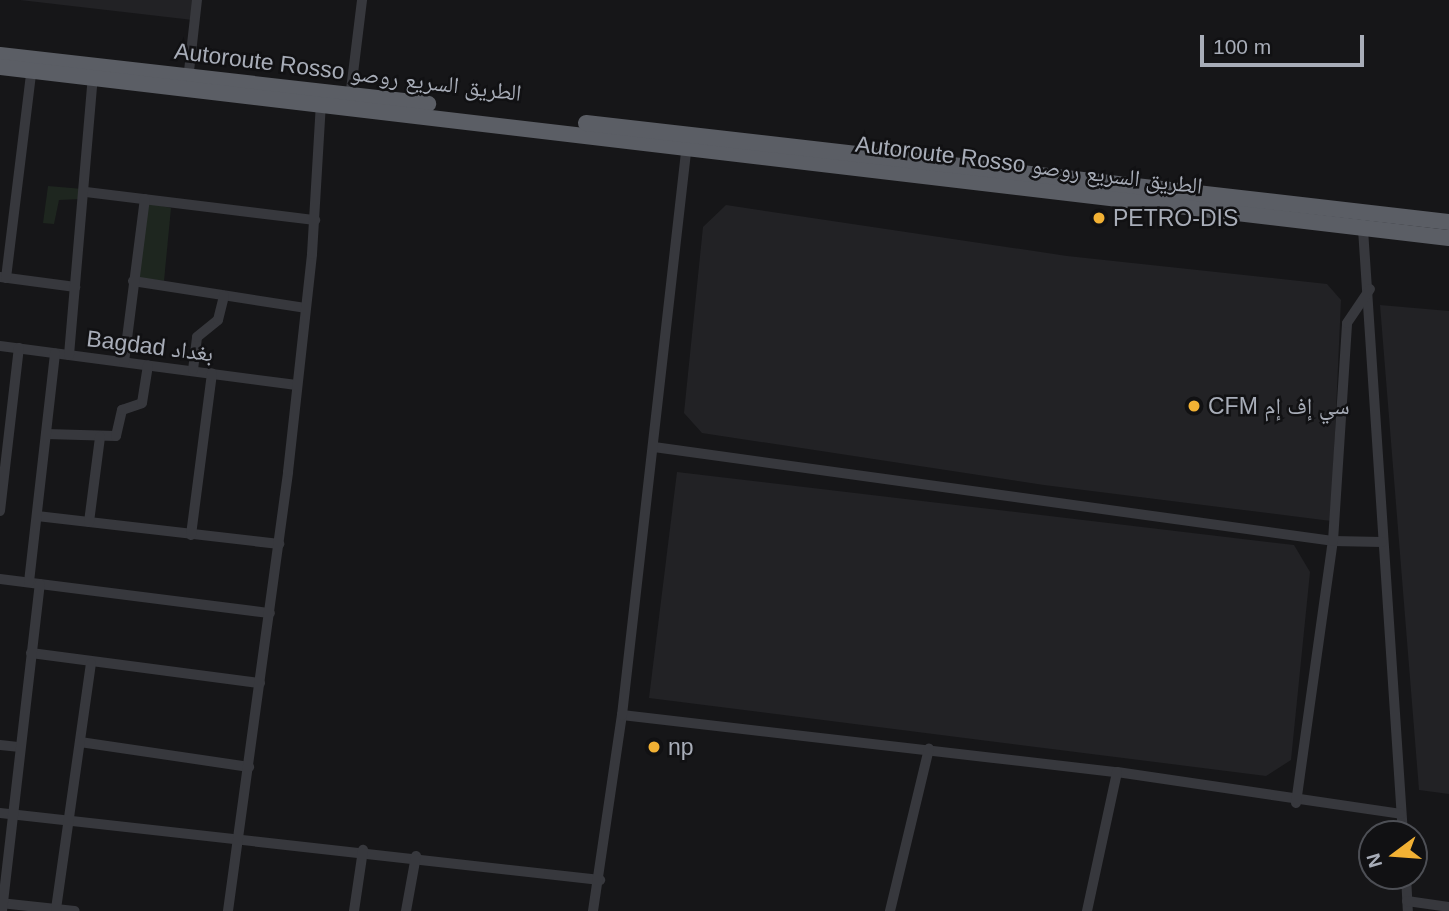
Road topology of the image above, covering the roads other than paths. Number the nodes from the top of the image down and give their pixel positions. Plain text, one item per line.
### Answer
1 (197, 0) edge
2 (362, 0) edge
3 (0, 55) edge
4 (33, 64) junction
5 (0, 67) edge
6 (94, 70) junction
7 (188, 83) junction
8 (321, 97) junction
9 (350, 100) junction
10 (688, 141) junction
11 (86, 192) junction
12 (145, 199) junction
13 (315, 220) junction
14 (1449, 222) edge
15 (1363, 229) junction
16 (1449, 238) edge
17 (3, 277) edge
18 (133, 281) junction
19 (75, 287) junction
20 (1370, 289) junction
21 (224, 296) junction
22 (305, 309) junction
23 (0, 346) edge
24 (19, 348) junction
25 (55, 353) junction
26 (69, 355) junction
27 (124, 362) junction
28 (148, 365) junction
29 (193, 370) junction
30 (212, 373) junction
31 (296, 385) junction
32 (5, 429) edge
33 (46, 434) junction
34 (100, 437) junction
35 (653, 447) junction
36 (1, 498) edge
37 (0, 511) edge
38 (37, 516) junction
39 (89, 522) junction
40 (191, 535) junction
41 (1333, 541) junction
42 (1382, 541) junction
43 (279, 544) junction
44 (0, 579) edge
45 (34, 583) junction
46 (270, 613) junction
47 (31, 653) junction
48 (91, 663) junction
49 (260, 683) junction
50 (622, 715) junction
51 (79, 742) junction
52 (0, 745) edge
53 (18, 747) junction
54 (929, 749) junction
55 (249, 767) junction
56 (1117, 772) junction
57 (1296, 803) junction
58 (0, 814) edge
59 (1401, 814) junction
60 (12, 815) junction
61 (1402, 820) edge
62 (69, 821) junction
63 (238, 839) junction
64 (363, 850) junction
65 (416, 856) junction
66 (600, 880) junction
67 (2, 906) edge
68 (1408, 906) edge
69 (1449, 907) edge
70 (56, 909) junction
71 (75, 911) edge
72 (228, 911) edge
73 (354, 911) edge
74 (406, 911) edge
75 (593, 911) edge
76 (890, 911) edge
77 (1087, 911) edge

1 - 7 street
2 - 9 street
3 - 4 highway, Autoroute Rosso الطريق السريع روصو
4 - 5 highway, Autoroute Rosso الطريق السريع روصو
4 - 6 highway, Autoroute Rosso الطريق السريع روصو
4 - 17 street
6 - 7 highway, Autoroute Rosso الطريق السريع روصو
6 - 11 street
7 - 8 highway, Autoroute Rosso الطريق السريع روصو
8 - 9 highway, Autoroute Rosso الطريق السريع روصو
8 - 13 street
9 - 10 highway, Autoroute Rosso الطريق السريع روصو
10 - 14 highway, Autoroute Rosso الطريق السريع روصو
10 - 15 highway, Autoroute Rosso الطريق السريع روصو
10 - 35 street
11 - 12 street
11 - 19 street
12 - 13 street
12 - 18 street
13 - 22 street
15 - 16 highway, Autoroute Rosso الطريق السريع روصو
15 - 20 street
17 - 19 street
18 - 21 street
18 - 27 street
19 - 26 street
20 - 41 street
20 - 42 street
21 - 22 street
21 - 29 street
22 - 31 street
23 - 24 street, Bagdad بغداد
24 - 25 street, Bagdad بغداد
24 - 32 street
25 - 26 street, Bagdad بغداد
25 - 33 street
26 - 27 street, Bagdad بغداد
27 - 28 street, Bagdad بغداد
28 - 29 street, Bagdad بغداد
28 - 34 street
29 - 30 street, Bagdad بغداد
30 - 31 street, Bagdad بغداد
30 - 40 street
31 - 43 street
32 - 36 street
33 - 34 street
33 - 38 street
34 - 39 street
35 - 41 street
35 - 50 street
36 - 37 street
38 - 39 street
38 - 45 street
39 - 40 street
40 - 43 street
41 - 42 street
41 - 57 street
42 - 59 street
43 - 46 street
44 - 45 street
45 - 46 street
45 - 47 street
46 - 49 street
47 - 48 street
47 - 53 street
48 - 49 street
48 - 51 street
49 - 55 street
50 - 54 street
50 - 66 street
51 - 55 street
51 - 62 street
52 - 53 street
53 - 60 street
54 - 56 street
54 - 76 street
55 - 63 street
56 - 57 street
56 - 77 street
57 - 59 street
58 - 60 street
59 - 61 street
60 - 62 street
60 - 67 street
62 - 63 street
62 - 70 street
63 - 64 street
63 - 72 street
64 - 65 street
64 - 73 street
65 - 66 street
65 - 74 street
66 - 75 street
67 - 70 street
68 - 69 street
70 - 71 street

